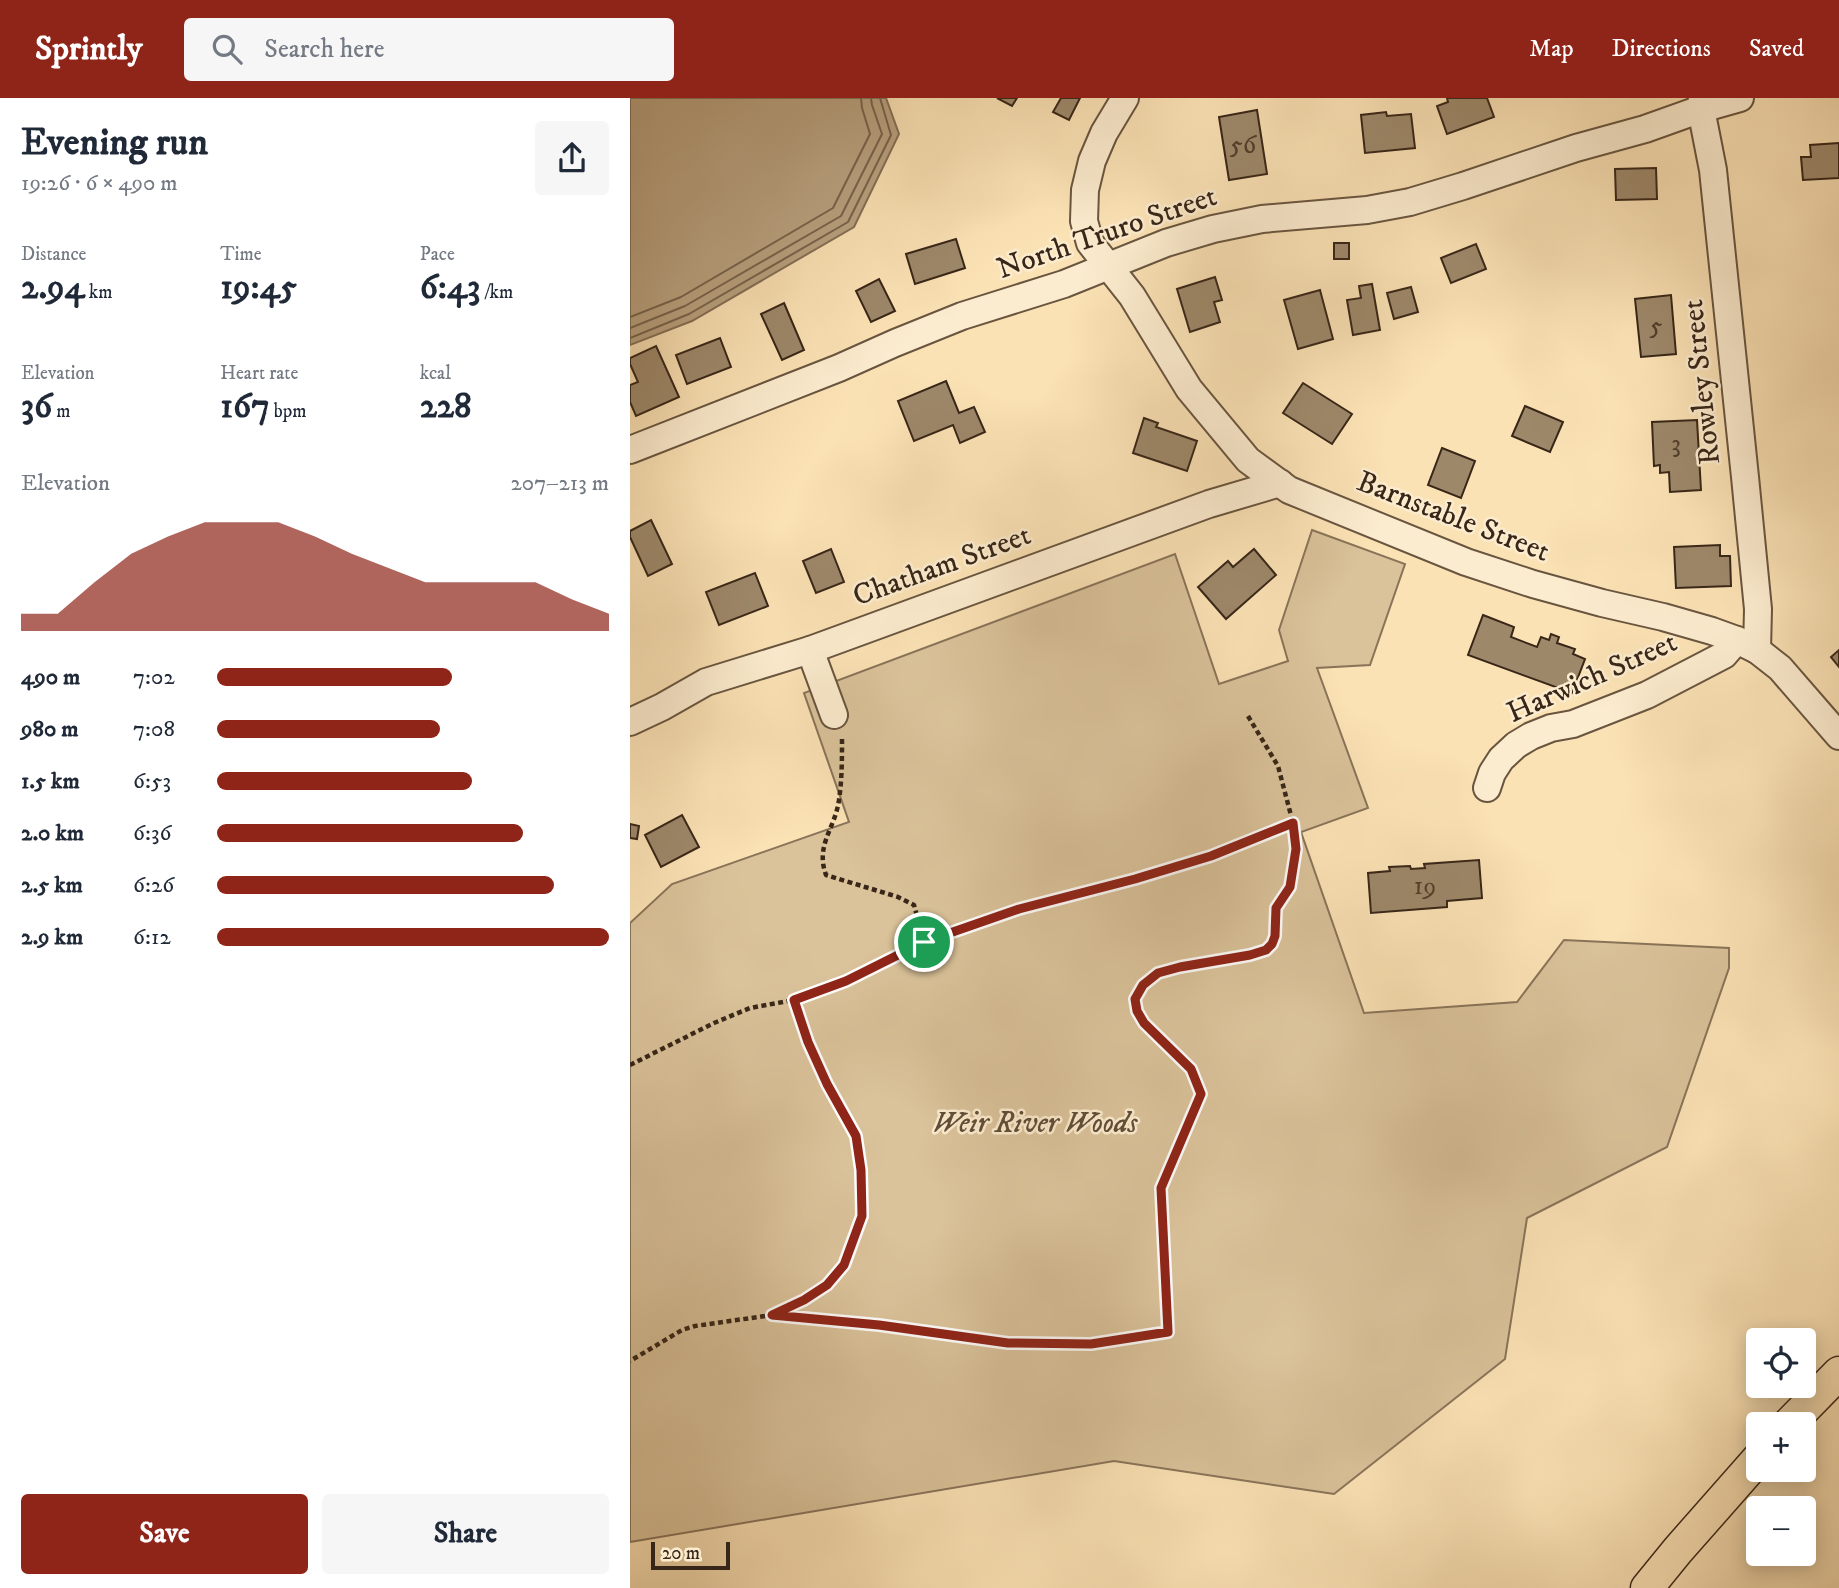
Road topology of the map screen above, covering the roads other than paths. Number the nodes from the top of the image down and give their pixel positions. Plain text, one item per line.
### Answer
1 (1125, 98) edge
2 (1740, 98) edge
3 (1702, 103) edge
4 (1108, 267) junction
5 (630, 450) edge
6 (1280, 483) junction
7 (1747, 645) junction
8 (810, 650) junction
9 (834, 715) road end
10 (630, 722) edge
11 (1839, 736) edge
12 (1487, 788) dead end
13 (1839, 1373) edge
14 (1801, 1412) edge
15 (1746, 1473) edge
16 (1647, 1588) edge

1 - 4 street, Barnstable Street
2 - 3 street, North Truro Street
3 - 4 street, North Truro Street
3 - 7 street, Rowley Street
4 - 5 street, North Truro Street
4 - 6 street, Barnstable Street
6 - 7 street, Barnstable Street
6 - 8 street, Chatham Street
7 - 11 street, Barnstable Street
7 - 12 street, Harwich Street
8 - 9 street
8 - 10 street, Chatham Street
13 - 14 main road
15 - 16 main road

